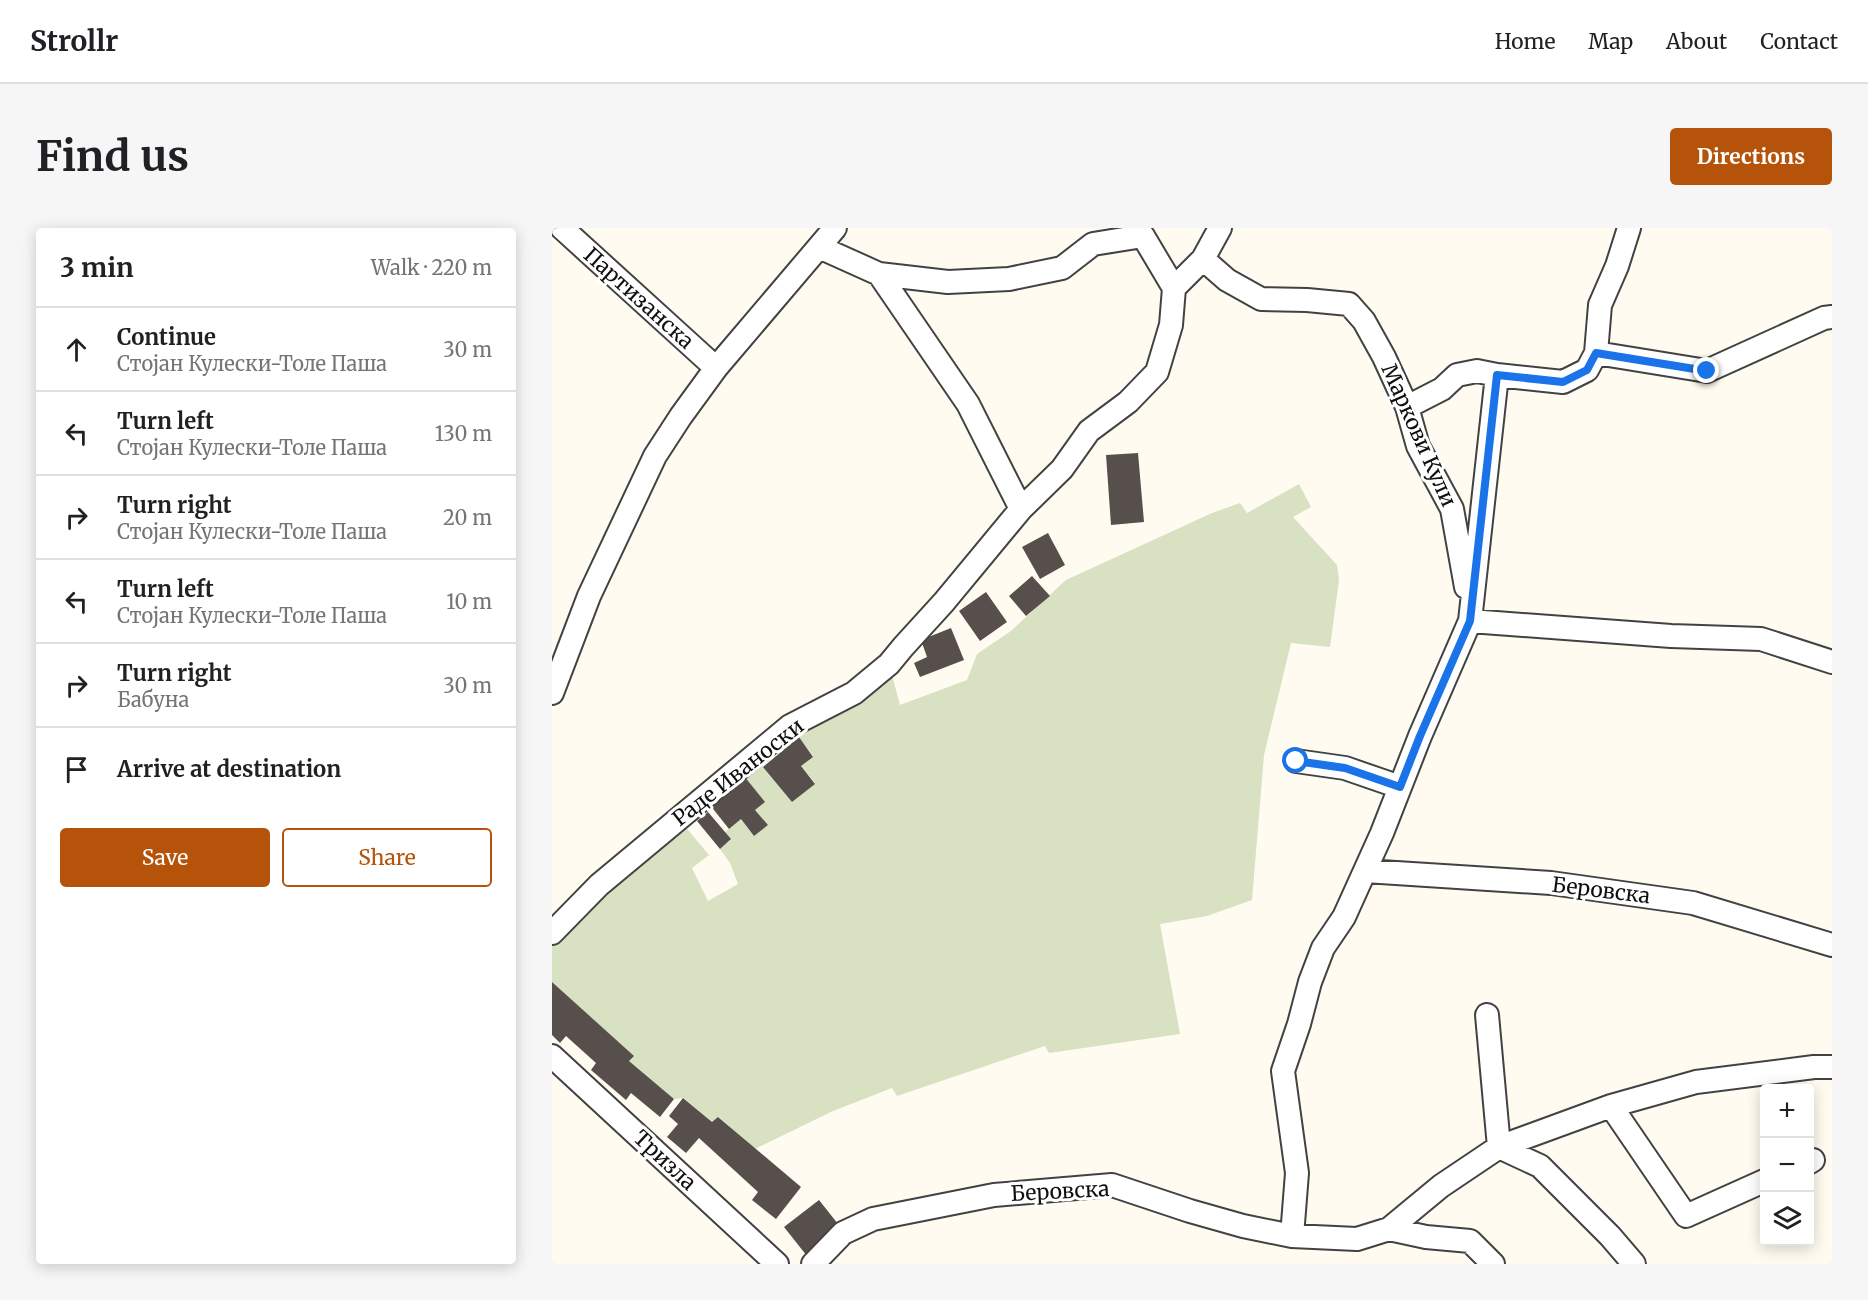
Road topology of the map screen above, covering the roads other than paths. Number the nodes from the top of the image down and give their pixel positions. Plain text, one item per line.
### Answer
1 (835, 228) edge
2 (1220, 228) edge
3 (1629, 228) edge
4 (571, 231) edge
5 (819, 247) junction
6 (1203, 259) junction
7 (879, 274) junction
8 (1174, 288) junction
9 (1832, 317) edge
10 (1596, 353) junction
11 (716, 368) junction
12 (1497, 375) junction
13 (1407, 407) junction
14 (1021, 509) junction
15 (1470, 621) junction
16 (1832, 662) edge
17 (552, 693) edge
18 (1296, 761) dead end
19 (1400, 787) junction
20 (1365, 871) junction
21 (552, 933) edge
22 (1832, 945) edge
23 (1487, 1015) dead end
24 (552, 1056) edge
25 (1832, 1067) edge
26 (1611, 1106) junction
27 (1499, 1147) junction
28 (1760, 1183) edge
29 (1389, 1229) junction
30 (1292, 1236) junction
31 (777, 1264) edge
32 (813, 1264) edge
33 (1493, 1264) edge
34 (1634, 1264) edge

1 - 5 street
2 - 6 street
3 - 10 street
4 - 11 street, Партизанска
5 - 7 street
5 - 11 street
6 - 8 street
6 - 13 street, Маркови Кули
7 - 8 street
7 - 14 street
8 - 14 street, Раде Иваноски
9 - 10 street
10 - 12 street
11 - 17 street
12 - 13 street
12 - 15 street
13 - 15 street, Маркови Кули
14 - 21 street, Раде Иваноски
15 - 16 street
15 - 19 street
18 - 19 street
19 - 20 street
20 - 22 street, Беровска
20 - 30 street
23 - 27 street
24 - 31 street, Тризла
25 - 26 street, Беровска
26 - 27 street, Беровска
26 - 28 street
27 - 29 street, Беровска
27 - 34 street
29 - 30 street, Беровска
29 - 33 street, Беровска
30 - 32 street, Беровска

